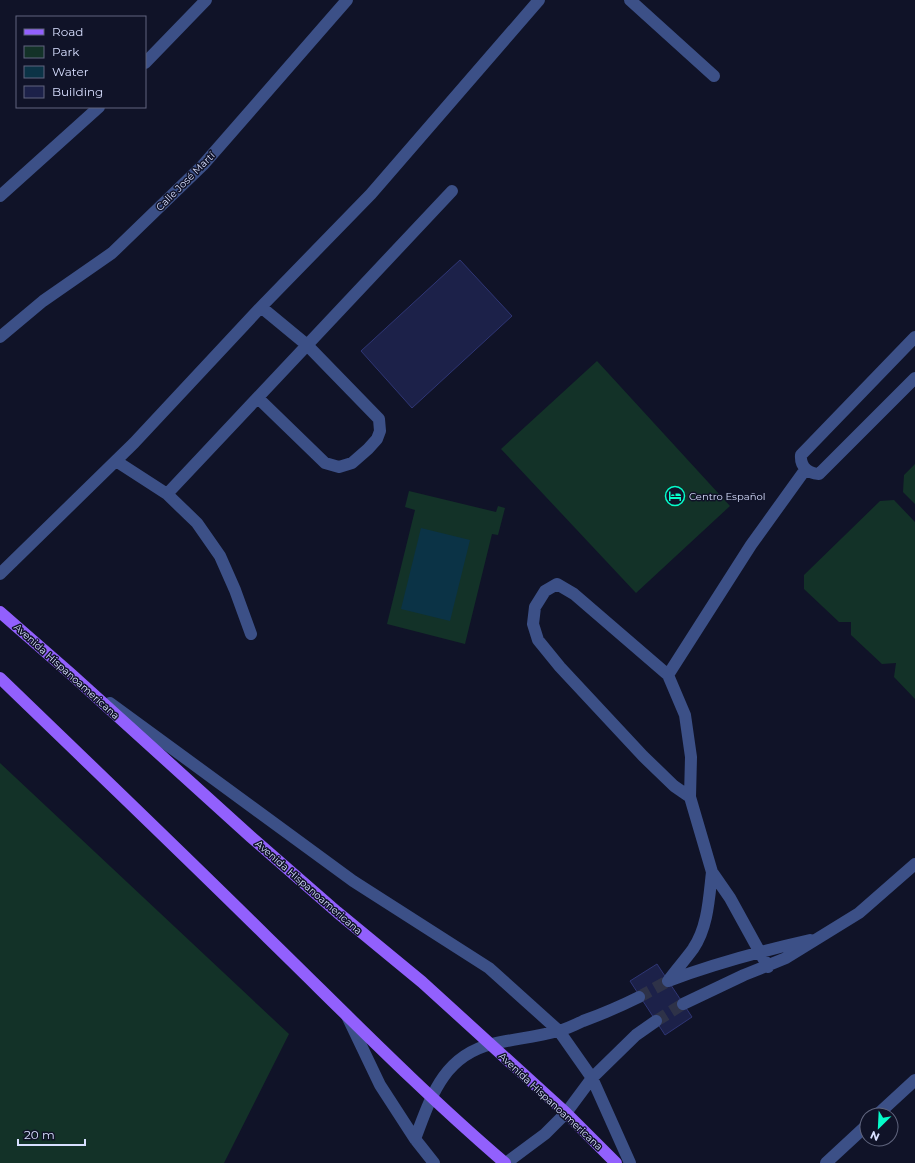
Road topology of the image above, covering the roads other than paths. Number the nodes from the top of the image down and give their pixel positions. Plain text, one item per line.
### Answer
1 (206, 0) edge
2 (347, 0) edge
3 (539, 0) edge
4 (630, 0) edge
5 (146, 61) edge
6 (714, 76) dead end
7 (98, 108) edge
8 (452, 191) dead end
9 (0, 196) edge
10 (261, 307) junction
11 (0, 337) edge
12 (915, 337) edge
13 (308, 345) junction
14 (915, 378) edge
15 (258, 398) junction
16 (116, 461) junction
17 (805, 470) junction
18 (167, 494) junction
19 (0, 574) edge
20 (0, 612) edge
21 (251, 634) dead end
22 (668, 675) junction
23 (0, 678) edge
24 (75, 678) junction
25 (690, 797) junction
26 (915, 864) edge
27 (712, 872) junction
28 (819, 938) junction
29 (760, 952) junction
30 (768, 966) junction
31 (639, 997) tunnel mouth
32 (683, 1004) tunnel mouth
33 (346, 1014) junction
34 (656, 1021) tunnel mouth
35 (559, 1031) junction
36 (491, 1044) junction
37 (592, 1078) junction
38 (915, 1080) edge
39 (432, 1097) junction
40 (886, 1107) edge
41 (566, 1113) junction
42 (859, 1132) edge
43 (415, 1139) junction
44 (434, 1163) edge
45 (506, 1163) edge
46 (616, 1163) edge
47 (630, 1163) edge
48 (826, 1163) edge

1 - 5 street
2 - 11 street, Calle José Martí
3 - 10 street
4 - 6 street
7 - 9 street
8 - 13 street
10 - 13 street
10 - 16 street
12 - 17 street
13 - 15 street
13 - 15 street
14 - 17 street
15 - 18 street
16 - 18 street
16 - 19 street
17 - 22 street
18 - 21 street
20 - 24 main road, Avenida Hispanoamericana
22 - 25 street
22 - 25 street
23 - 33 main road
24 - 35 street
24 - 36 main road, Avenida Hispanoamericana
25 - 27 street
26 - 28 street
27 - 29 street
27 - 29 street
28 - 29 street
28 - 30 street
29 - 30 street
30 - 32 street
31 - 35 street
33 - 39 main road
33 - 43 street
34 - 37 street
35 - 36 street
35 - 37 street
36 - 39 street
36 - 41 main road, Avenida Hispanoamericana
37 - 41 street
37 - 47 street
38 - 40 street
39 - 43 street
39 - 45 main road
41 - 45 street
41 - 46 main road, Avenida Hispanoamericana
42 - 48 street
43 - 44 street

